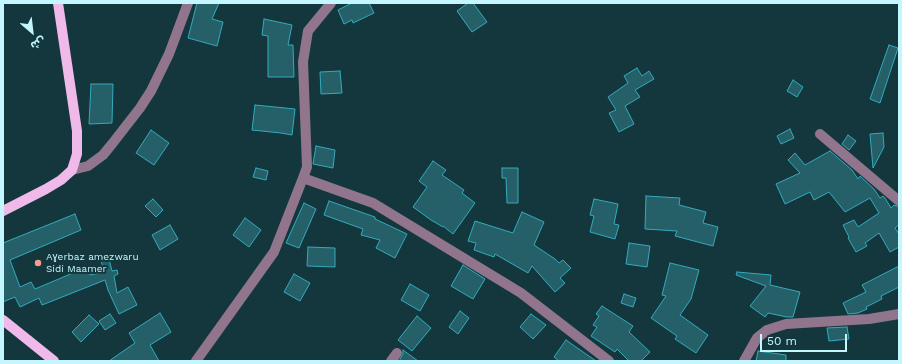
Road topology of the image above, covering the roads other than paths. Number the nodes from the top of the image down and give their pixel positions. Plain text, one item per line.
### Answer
1 (58, 3) edge
2 (188, 3) edge
3 (331, 3) edge
4 (820, 134) dead end
5 (72, 170) junction
6 (303, 178) junction
7 (899, 201) edge
8 (3, 211) edge
9 (899, 314) edge
10 (3, 320) edge
11 (54, 361) edge
12 (196, 361) edge
13 (609, 361) edge
14 (744, 361) edge

1 - 5 main road
2 - 5 street
3 - 6 street
4 - 7 street
5 - 8 main road
6 - 12 street
6 - 13 street
9 - 14 street
10 - 11 main road

